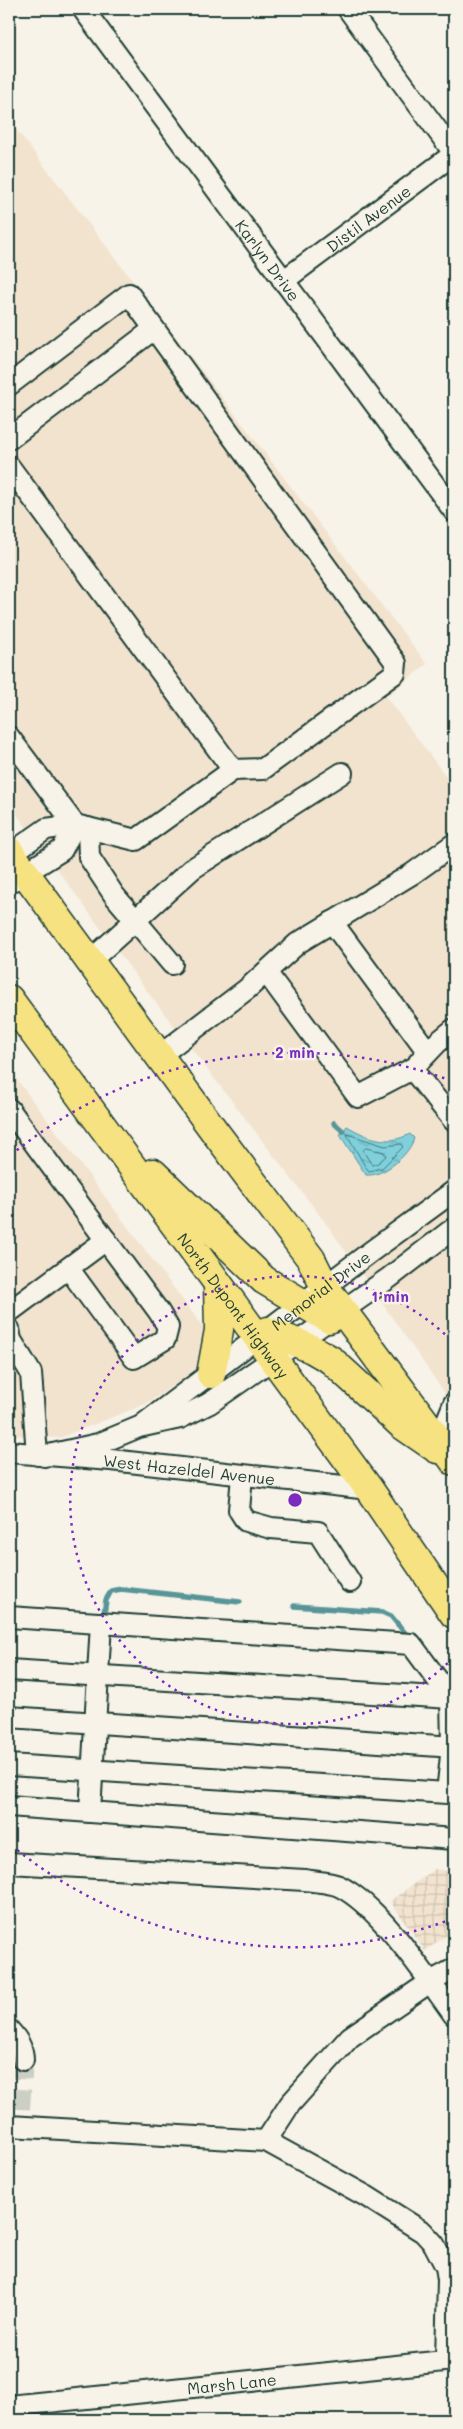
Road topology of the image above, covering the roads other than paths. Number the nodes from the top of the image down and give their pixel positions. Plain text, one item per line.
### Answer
1 (83, 9) edge
2 (348, 9) edge
3 (454, 153) edge
4 (284, 281) junction
5 (154, 329) junction
6 (9, 384) edge
7 (9, 439) edge
8 (9, 466) edge
9 (454, 511) edge
10 (9, 736) edge
11 (233, 770) junction
12 (342, 773) dead end
13 (82, 827) junction
14 (454, 846) edge
15 (13, 863) edge
16 (135, 921) junction
17 (332, 922) junction
18 (90, 961) junction
19 (172, 964) dead end
20 (266, 972) junction
21 (9, 999) edge
22 (9, 1022) edge
23 (454, 1029) edge
24 (428, 1052) junction
25 (159, 1056) junction
26 (55, 1062) junction
27 (412, 1069) junction
28 (9, 1109) edge
29 (95, 1116) junction
30 (454, 1121) edge
31 (454, 1191) edge
32 (454, 1228) edge
33 (106, 1240) junction
34 (69, 1269) junction
35 (218, 1284) junction
36 (325, 1287) junction
37 (302, 1305) junction
38 (9, 1312) edge
39 (336, 1314) junction
40 (9, 1329) edge
41 (266, 1343) junction
42 (296, 1343) junction
43 (211, 1374) junction
44 (454, 1403) edge
45 (139, 1427) junction
46 (438, 1440) junction
47 (9, 1452) edge
48 (40, 1455) junction
49 (454, 1462) edge
50 (242, 1476) junction
51 (369, 1488) junction
52 (350, 1582) dead end
53 (450, 1602) edge
54 (9, 1617) edge
55 (101, 1623) junction
56 (9, 1670) edge
57 (98, 1676) junction
58 (451, 1698) junction
59 (9, 1717) edge
60 (95, 1722) junction
61 (453, 1746) edge
62 (9, 1765) edge
63 (92, 1770) junction
64 (9, 1806) edge
65 (90, 1812) junction
66 (454, 1839) edge
67 (9, 1863) edge
68 (454, 1969) edge
69 (430, 1982) junction
70 (454, 2015) edge
71 (9, 2030) edge
72 (23, 2060) tunnel mouth
73 (16, 2121) edge
74 (266, 2141) junction
75 (450, 2360) edge
76 (9, 2406) edge

1 - 4 street, Karlyn Drive
2 - 3 street
3 - 4 street, Distil Avenue
4 - 9 street, Karlyn Drive
5 - 6 street
5 - 7 street
5 - 11 street
8 - 11 street
10 - 13 street
11 - 13 street
12 - 16 street
13 - 15 street
13 - 15 street
13 - 16 street
14 - 17 street
15 - 18 highway
16 - 18 street
16 - 19 street
17 - 20 street
17 - 24 street
18 - 25 highway
20 - 25 street
20 - 27 street
21 - 26 highway, North Dupont Highway
22 - 26 highway
23 - 24 street
24 - 27 street
25 - 36 highway
26 - 29 highway, North Dupont Highway
27 - 30 street
28 - 33 street
29 - 35 highway, North Dupont Highway
29 - 37 highway
31 - 36 street, Memorial Drive
32 - 39 street, Memorial Drive
33 - 34 street
33 - 34 street
34 - 38 street
35 - 41 highway, North Dupont Highway
35 - 43 highway
36 - 37 street, Memorial Drive
36 - 39 highway
37 - 39 highway
37 - 41 street, Memorial Drive
39 - 42 street, Memorial Drive
39 - 46 highway
40 - 48 street
41 - 42 highway
41 - 43 street, Memorial Drive
41 - 45 street, Memorial Drive
41 - 51 highway, North Dupont Highway
42 - 49 highway
43 - 45 street, Memorial Drive
44 - 46 street
45 - 48 street, Memorial Drive
46 - 49 highway
47 - 48 street, West Hazeldel Avenue
48 - 50 street, West Hazeldel Avenue
50 - 51 street, West Hazeldel Avenue
50 - 52 street
51 - 53 highway, North Dupont Highway
54 - 55 street
55 - 57 street
55 - 58 street
56 - 57 street
57 - 58 street
57 - 60 street
58 - 61 street
59 - 60 street
60 - 61 street
60 - 63 street
61 - 63 street
62 - 63 street
63 - 65 street
64 - 65 street
65 - 66 street
67 - 69 street
68 - 69 street
69 - 70 street
69 - 74 street
71 - 72 street
73 - 74 street
74 - 75 street
75 - 76 street, Marsh Lane

